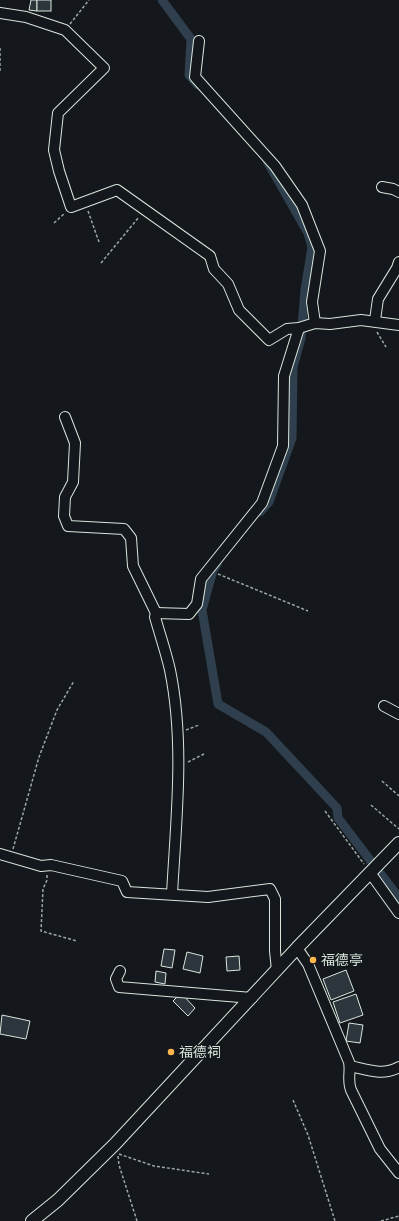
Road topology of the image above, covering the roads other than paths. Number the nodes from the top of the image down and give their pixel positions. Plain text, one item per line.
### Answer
1 (0, 13) edge
2 (199, 41) dead end
3 (382, 187) dead end
4 (399, 192) edge
5 (399, 262) edge
6 (375, 320) junction
7 (315, 323) junction
8 (399, 325) edge
9 (299, 328) junction
10 (65, 417) dead end
11 (156, 613) junction
12 (384, 706) dead end
13 (399, 714) edge
14 (399, 843) edge
15 (0, 854) edge
16 (371, 874) junction
17 (172, 894) junction
18 (399, 913) edge
19 (297, 948) junction
20 (278, 970) junction
21 (120, 971) dead end
22 (252, 998) junction
23 (350, 1066) junction
24 (399, 1066) edge
25 (399, 1173) edge
26 (32, 1221) edge

1 - 9 street
2 - 7 street
3 - 4 street
5 - 6 street
6 - 7 street
6 - 8 street
7 - 9 street
9 - 11 street
10 - 11 street
11 - 17 street
12 - 13 street
14 - 16 main road
15 - 17 street
16 - 18 street
16 - 19 main road
17 - 20 street
19 - 20 main road
19 - 23 street
20 - 22 main road
21 - 22 street
22 - 26 main road
23 - 24 street
23 - 25 street

